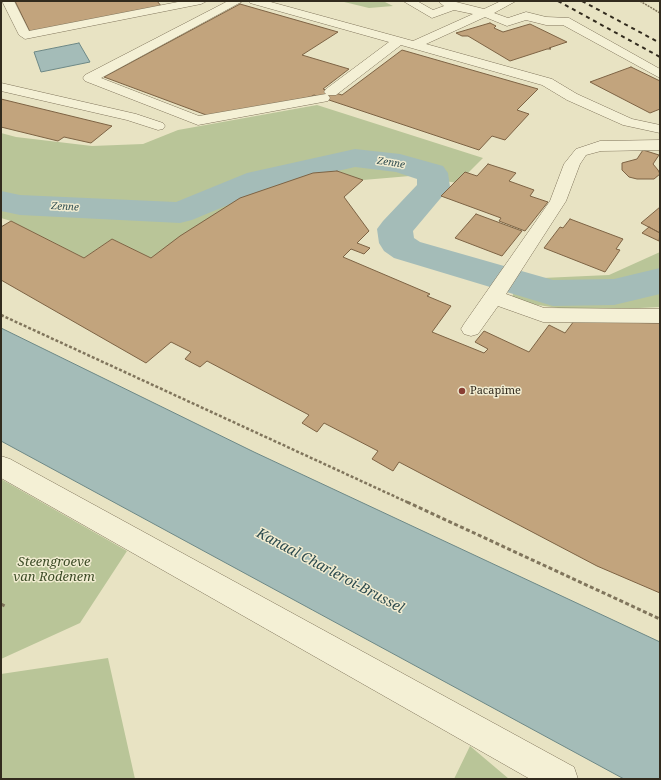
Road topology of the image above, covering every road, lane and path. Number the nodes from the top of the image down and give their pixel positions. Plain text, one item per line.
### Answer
1 (8, 1) edge
2 (201, 1) edge
3 (237, 1) edge
4 (254, 1) edge
5 (409, 1) edge
6 (510, 1) edge
7 (640, 1) edge
8 (449, 4) edge
9 (483, 12) junction
10 (660, 13) edge
11 (399, 41) junction
12 (414, 45) junction
13 (660, 74) edge
14 (1, 87) edge
15 (158, 126) dead end
16 (660, 129) edge
17 (660, 145) edge
18 (494, 298) junction
19 (1, 315) edge
20 (660, 316) edge
21 (471, 329) dead end
22 (1, 466) edge
23 (1, 604) edge
24 (5, 606) dead end
25 (660, 619) edge
26 (562, 779) edge

1 - 2 street
3 - 11 street
4 - 11 street
5 - 8 street
6 - 9 street
7 - 10 path
8 - 9 street
9 - 12 street
9 - 13 street
11 - 12 street
12 - 16 street
14 - 15 street
17 - 18 street
18 - 20 street
18 - 21 street
19 - 25 path
22 - 26 street
23 - 24 path

